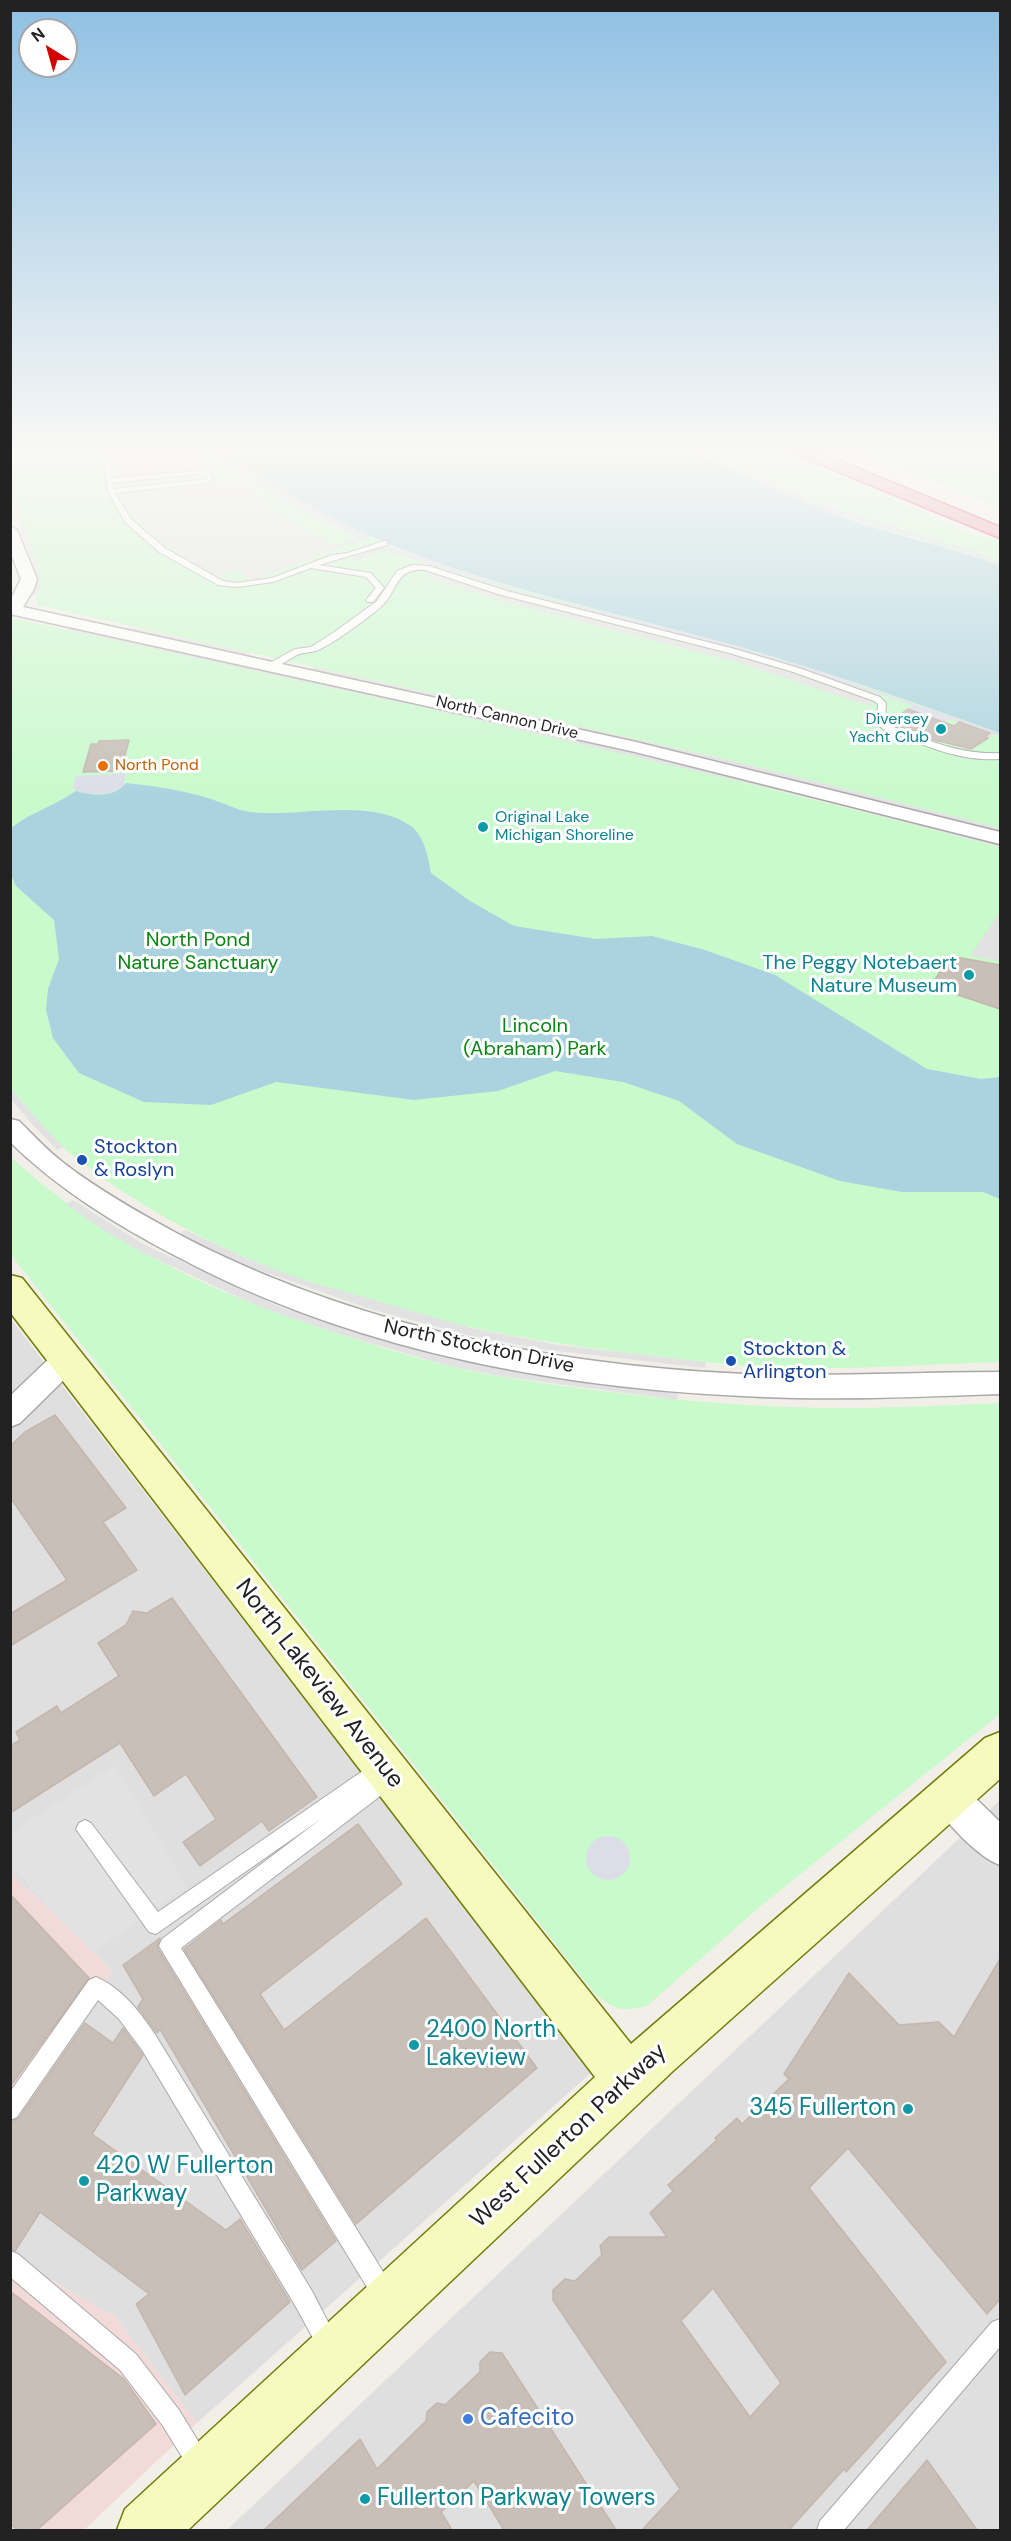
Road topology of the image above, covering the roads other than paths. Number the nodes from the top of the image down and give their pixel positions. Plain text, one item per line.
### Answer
1 (24, 566) edge
2 (187, 566) edge
3 (310, 566) joint
4 (380, 588) junction
5 (390, 589) junction
6 (12, 609) edge
7 (298, 651) junction
8 (271, 666) junction
9 (1000, 756) edge
10 (1000, 838) edge
11 (10, 1127) edge
12 (10, 1287) edge
13 (66, 1360) junction
14 (1000, 1383) edge
15 (10, 1415) edge
16 (1000, 1752) edge
17 (387, 1771) junction
18 (949, 1797) junction
19 (85, 1829) dead end
20 (1000, 1847) edge
21 (628, 2080) junction
22 (10, 2110) edge
23 (10, 2262) edge
24 (390, 2303) junction
25 (1000, 2330) edge
26 (334, 2355) junction
27 (206, 2475) junction
28 (146, 2530) edge
29 (829, 2530) edge

1 - 6 street
2 - 3 lane
3 - 4 lane
4 - 5 lane
4 - 7 lane
5 - 7 lane
5 - 9 lane
6 - 8 street, North Cannon Drive
7 - 8 lane
8 - 10 street, North Cannon Drive
11 - 14 street, North Stockton Drive
12 - 13 main road, North Lakeview Avenue
13 - 15 street
13 - 17 main road, North Lakeview Avenue
16 - 18 main road, West Fullerton Parkway
17 - 19 lane
17 - 21 main road, North Lakeview Avenue
17 - 24 lane
18 - 20 street
18 - 21 main road, West Fullerton Parkway
21 - 24 main road, West Fullerton Parkway
22 - 26 lane
23 - 27 lane
24 - 26 main road, West Fullerton Parkway
25 - 29 lane
26 - 27 main road, West Fullerton Parkway
27 - 28 main road, West Fullerton Parkway

